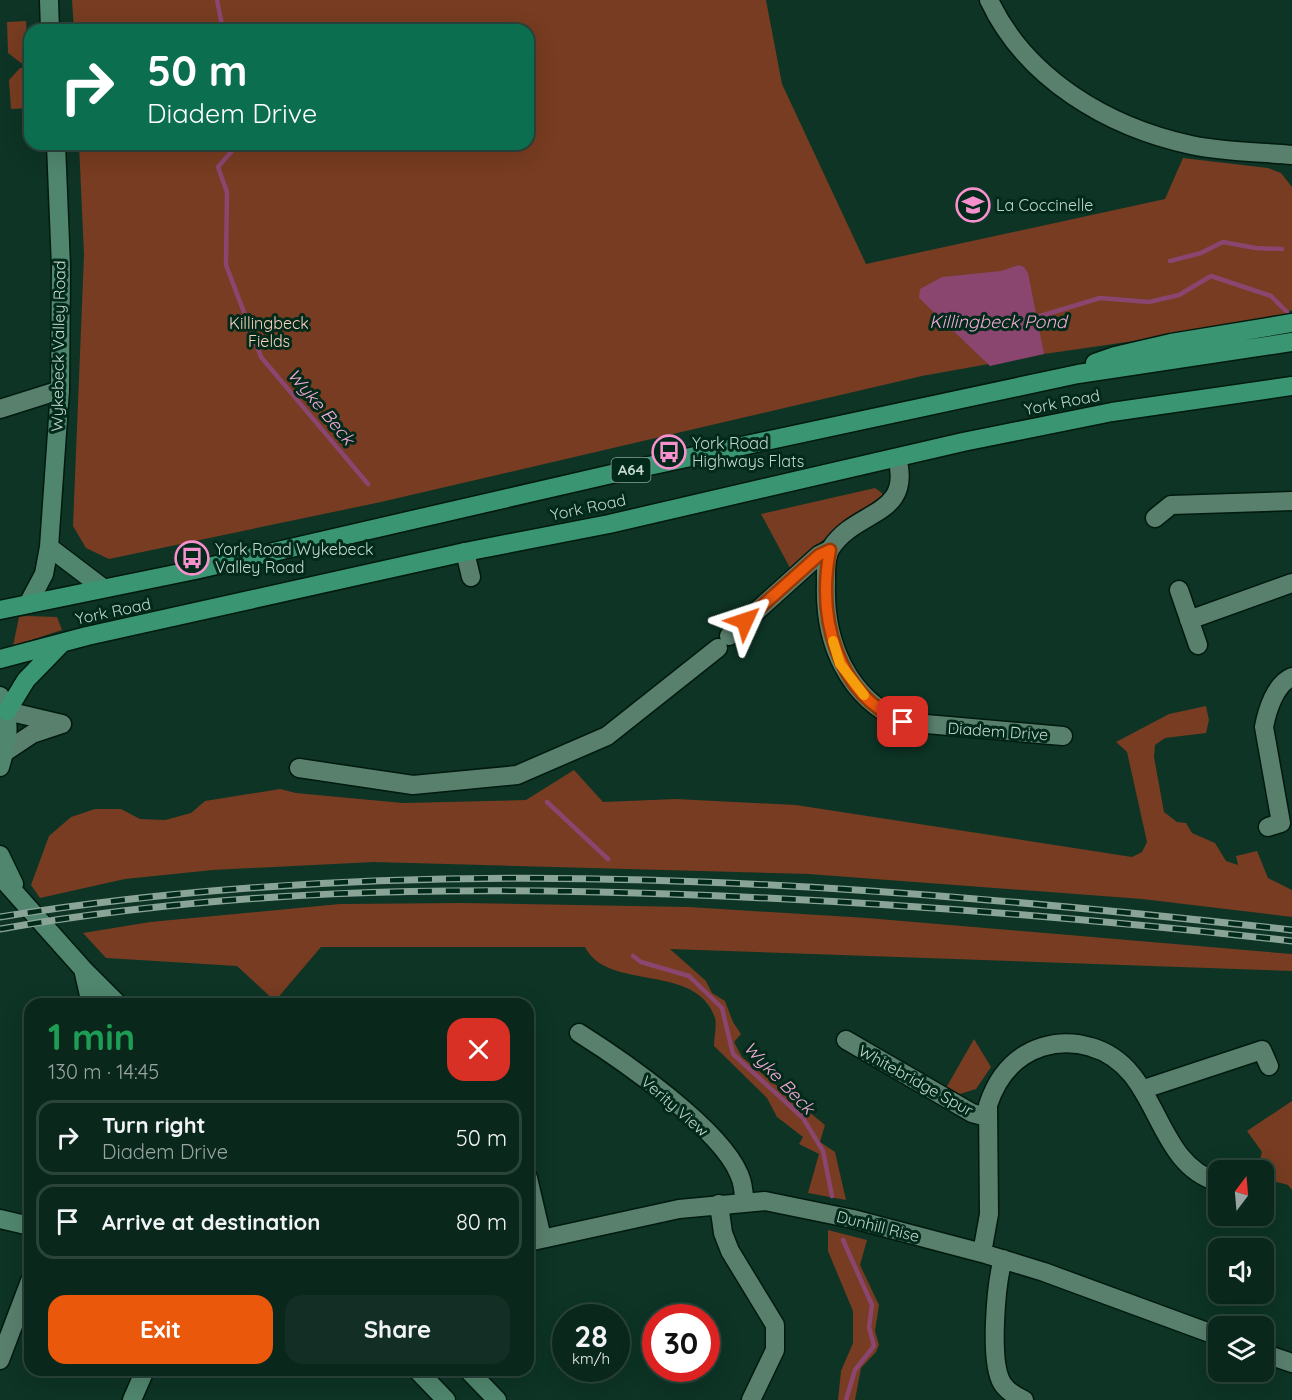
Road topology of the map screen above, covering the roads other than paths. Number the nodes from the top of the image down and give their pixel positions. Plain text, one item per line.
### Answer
1 (48, 0) edge
2 (989, 0) edge
3 (50, 24) edge
4 (56, 150) edge
5 (1292, 155) edge
6 (1292, 323) edge
7 (1286, 345) edge
8 (1057, 379) junction
9 (1292, 386) edge
10 (60, 390) junction
11 (0, 409) edge
12 (897, 458) junction
13 (1292, 501) edge
14 (1155, 518) dead end
15 (49, 547) junction
16 (830, 550) junction
17 (465, 552) junction
18 (471, 577) dead end
19 (1292, 583) edge
20 (103, 588) junction
21 (1179, 590) dead end
22 (28, 604) junction
23 (0, 610) edge
24 (1189, 620) junction
25 (62, 642) junction
26 (1198, 645) dead end
27 (0, 659) edge
28 (1292, 677) edge
29 (4, 703) edge
30 (1063, 736) dead end
31 (2, 760) edge
32 (299, 768) dead end
33 (1268, 827) dead end
34 (0, 855) edge
35 (1, 878) edge
36 (21, 896) junction
37 (83, 969) junction
38 (90, 998) edge
39 (112, 998) edge
40 (579, 1033) dead end
41 (846, 1040) dead end
42 (1269, 1066) dead end
43 (1144, 1089) junction
44 (987, 1117) junction
45 (1208, 1177) edge
46 (744, 1201) junction
47 (719, 1204) junction
48 (0, 1219) edge
49 (24, 1225) edge
50 (535, 1240) edge
51 (982, 1253) junction
52 (1003, 1259) junction
53 (24, 1297) edge
54 (1208, 1332) edge
55 (1274, 1357) edge
56 (0, 1360) edge
57 (1292, 1363) edge
58 (142, 1376) edge
59 (423, 1376) edge
60 (474, 1376) edge
61 (132, 1400) edge
62 (446, 1400) edge
63 (497, 1400) edge
64 (751, 1400) edge
65 (1024, 1400) edge

1 - 3 street
2 - 5 street
4 - 10 street, Wykebeck Valley Road
6 - 8 highway
7 - 8 highway, York Road / A64
8 - 20 highway, York Road / A64
9 - 12 highway, York Road
10 - 11 street
10 - 15 street, Wykebeck Valley Road
12 - 16 street
12 - 17 highway, York Road
13 - 14 street
15 - 20 street
15 - 22 street, Wykebeck Valley Road
16 - 30 street, Diadem Drive
16 - 32 street
17 - 18 street
17 - 25 highway, York Road
19 - 24 street
20 - 22 highway, York Road / A64
21 - 24 street
22 - 23 highway, York Road / A64
24 - 26 street
25 - 27 highway, York Road
25 - 29 highway
28 - 33 street
29 - 31 street
29 - 31 street
34 - 36 street
35 - 36 street
36 - 37 street
37 - 38 street
37 - 39 street
40 - 46 street, Verity View
41 - 44 street, Whitebridge Spur
42 - 43 street
43 - 44 street
43 - 45 street
44 - 51 street
46 - 47 street, Dunhill Rise
46 - 51 street, Dunhill Rise
47 - 50 street, Dunhill Rise
47 - 64 street
48 - 49 street
51 - 52 street, Dunhill Rise
52 - 54 street, Dunhill Rise
52 - 65 street
53 - 56 street
55 - 57 street
58 - 61 street
59 - 62 street
60 - 63 street

